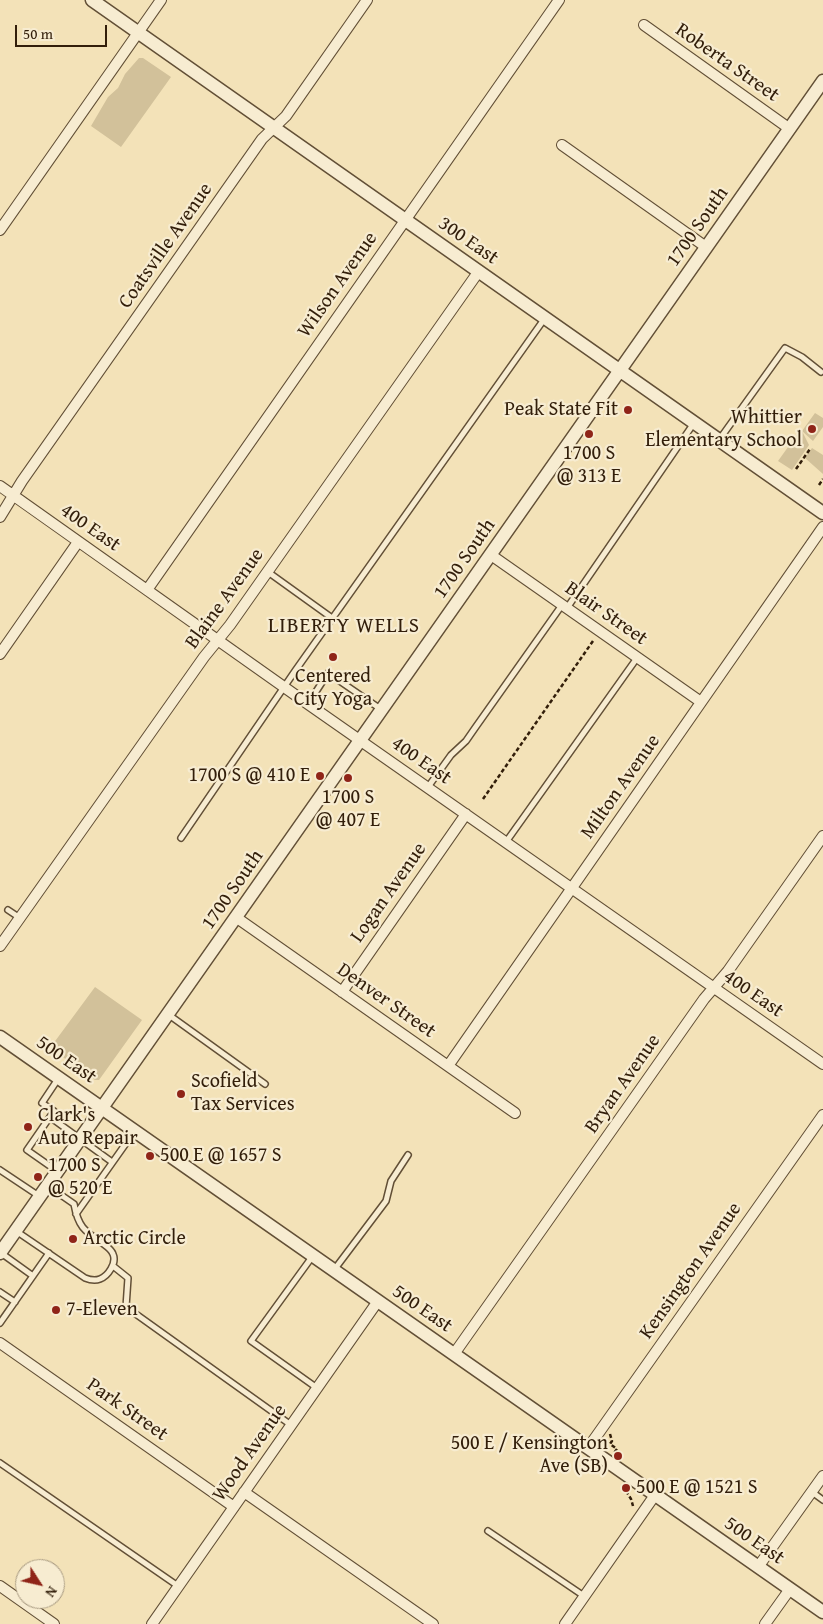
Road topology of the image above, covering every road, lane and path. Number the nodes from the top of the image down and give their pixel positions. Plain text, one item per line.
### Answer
1 (92, 0) edge
2 (161, 0) edge
3 (368, 0) edge
4 (559, 0) edge
5 (644, 25) dead end
6 (138, 32) junction
7 (823, 81) edge
8 (274, 129) junction
9 (790, 129) junction
10 (562, 145) dead end
11 (405, 220) junction
12 (0, 230) edge
13 (706, 248) junction
14 (479, 272) junction
15 (545, 318) junction
16 (620, 370) junction
17 (821, 372) dead end
18 (694, 422) junction
19 (719, 440) junction
20 (810, 449) dead end
21 (796, 469) dead end
22 (823, 479) edge
23 (819, 484) dead end
24 (0, 486) edge
25 (13, 495) junction
26 (823, 513) edge
27 (0, 517) edge
28 (823, 527) edge
29 (78, 542) junction
30 (491, 555) junction
31 (268, 572) junction
32 (147, 590) junction
33 (564, 606) junction
34 (332, 618) junction
35 (218, 639) junction
36 (594, 640) dead end
37 (0, 654) edge
38 (637, 658) junction
39 (284, 686) junction
40 (701, 702) junction
41 (308, 704) junction
42 (382, 710) junction
43 (361, 740) junction
44 (428, 787) junction
45 (483, 799) dead end
46 (466, 814) junction
47 (823, 836) edge
48 (181, 838) dead end
49 (506, 842) junction
50 (572, 888) junction
51 (8, 910) dead end
52 (20, 918) junction
53 (237, 918) junction
54 (0, 946) edge
55 (714, 988) junction
56 (342, 992) junction
57 (169, 1015) junction
58 (0, 1037) edge
59 (823, 1064) edge
60 (448, 1066) junction
61 (59, 1078) junction
62 (264, 1084) dead end
63 (101, 1108) junction
64 (515, 1113) dead end
65 (823, 1114) edge
66 (50, 1117) junction
67 (134, 1131) junction
68 (80, 1139) junction
69 (408, 1155) dead end
70 (112, 1162) junction
71 (0, 1170) edge
72 (57, 1171) junction
73 (48, 1185) junction
74 (39, 1197) junction
75 (76, 1214) junction
76 (16, 1230) junction
77 (0, 1253) edge
78 (49, 1253) junction
79 (312, 1256) junction
80 (113, 1266) junction
81 (334, 1271) junction
82 (33, 1276) junction
83 (0, 1292) edge
84 (378, 1301) junction
85 (15, 1302) junction
86 (0, 1323) edge
87 (0, 1343) edge
88 (454, 1354) junction
89 (317, 1388) junction
90 (291, 1425) junction
91 (612, 1441) dead end
92 (588, 1448) junction
93 (614, 1453) dead end
94 (0, 1463) edge
95 (823, 1476) edge
96 (244, 1492) junction
97 (812, 1492) junction
98 (655, 1495) junction
99 (823, 1500) edge
100 (234, 1506) junction
101 (488, 1532) dead end
102 (758, 1568) junction
103 (0, 1586) edge
104 (178, 1586) junction
105 (790, 1589) junction
106 (584, 1596) junction
107 (823, 1612) edge
108 (54, 1624) edge
109 (152, 1624) edge
110 (433, 1624) edge
111 (565, 1624) edge
112 (765, 1624) edge

1 - 6 street, 300 East
2 - 6 street
3 - 8 street, Coatsville Avenue
4 - 11 street, Wilson Avenue
5 - 9 street, Roberta Street
6 - 8 street, 300 East
6 - 12 street
7 - 9 street, 1700 South
8 - 11 street, 300 East
8 - 25 street, Coatsville Avenue
9 - 13 street, 1700 South
10 - 13 street
11 - 14 street, 300 East
11 - 32 street, Wilson Avenue
13 - 16 street, 1700 South
14 - 15 street, 300 East
14 - 31 street, Blaine Avenue
15 - 16 street, 300 East
15 - 34 lane
16 - 18 street, 300 East
16 - 30 street, 1700 South
17 - 19 lane
18 - 19 street, 300 East
18 - 33 lane
19 - 26 street, 300 East
20 - 21 path
22 - 23 path
24 - 25 street, 400 East
25 - 27 street, Coatsville Avenue
25 - 29 street, 400 East
28 - 40 street, Milton Avenue
29 - 32 street, 400 East
29 - 37 street
30 - 33 street, Blair Street
30 - 42 street, 1700 South
31 - 34 lane
31 - 35 street, Blaine Avenue
32 - 35 street, 400 East
33 - 38 street, Blair Street
33 - 44 lane
34 - 39 lane
35 - 39 street, 400 East
35 - 52 street, Blaine Avenue
36 - 45 path
38 - 40 street, Blair Street
38 - 49 lane
39 - 41 street, 400 East
39 - 48 lane
40 - 50 street, Milton Avenue
41 - 42 lane
41 - 43 street, 400 East
42 - 43 street, 1700 South
43 - 44 street, 400 East
43 - 53 street, 1700 South
44 - 46 street, 400 East
46 - 49 street, 400 East
46 - 56 street, Logan Avenue
47 - 55 street, Bryan Avenue
49 - 50 street, 400 East
50 - 55 street, 400 East
50 - 60 street, Milton Avenue
51 - 52 lane
52 - 54 street, Blaine Avenue
53 - 56 street, Denver Street
53 - 57 street, 1700 South
55 - 59 street, 400 East
55 - 88 street, Bryan Avenue
56 - 60 street, Denver Street
57 - 62 lane
57 - 63 street, 1700 South
58 - 61 street, 500 East
60 - 64 street, Denver Street
61 - 63 street, 500 East
61 - 66 lane
63 - 67 street, 500 East
63 - 68 street, 1700 South
65 - 92 street, Kensington Avenue
66 - 68 lane
66 - 72 lane
67 - 70 lane
67 - 79 street, 500 East
68 - 70 lane
68 - 72 street, 1700 South
69 - 81 lane
70 - 75 lane
71 - 74 lane
72 - 73 street, 1700 South
73 - 74 street, 1700 South
73 - 75 lane
74 - 76 street, 1700 South
75 - 80 lane
76 - 77 street, 1700 South
76 - 78 lane
77 - 82 lane
78 - 80 lane
78 - 82 lane
79 - 81 street, 500 East
79 - 89 lane
80 - 90 lane
81 - 84 street, 500 East
82 - 85 lane
83 - 85 lane
84 - 88 street, 500 East
84 - 89 street, Wood Avenue
85 - 86 lane
87 - 100 street, Park Street
88 - 92 street, 500 East
89 - 90 street, Wood Avenue
90 - 96 street, Wood Avenue
91 - 93 path
92 - 98 street, 500 East
94 - 104 lane
95 - 97 street
96 - 100 street, Wood Avenue
96 - 110 street
97 - 99 lane
97 - 102 street
98 - 102 street, 500 East
98 - 106 street
100 - 104 street, Wood Avenue
101 - 106 lane
102 - 105 street, 500 East
103 - 108 street
104 - 109 street, Wood Avenue
105 - 107 street, 500 East
105 - 112 street
106 - 111 street

